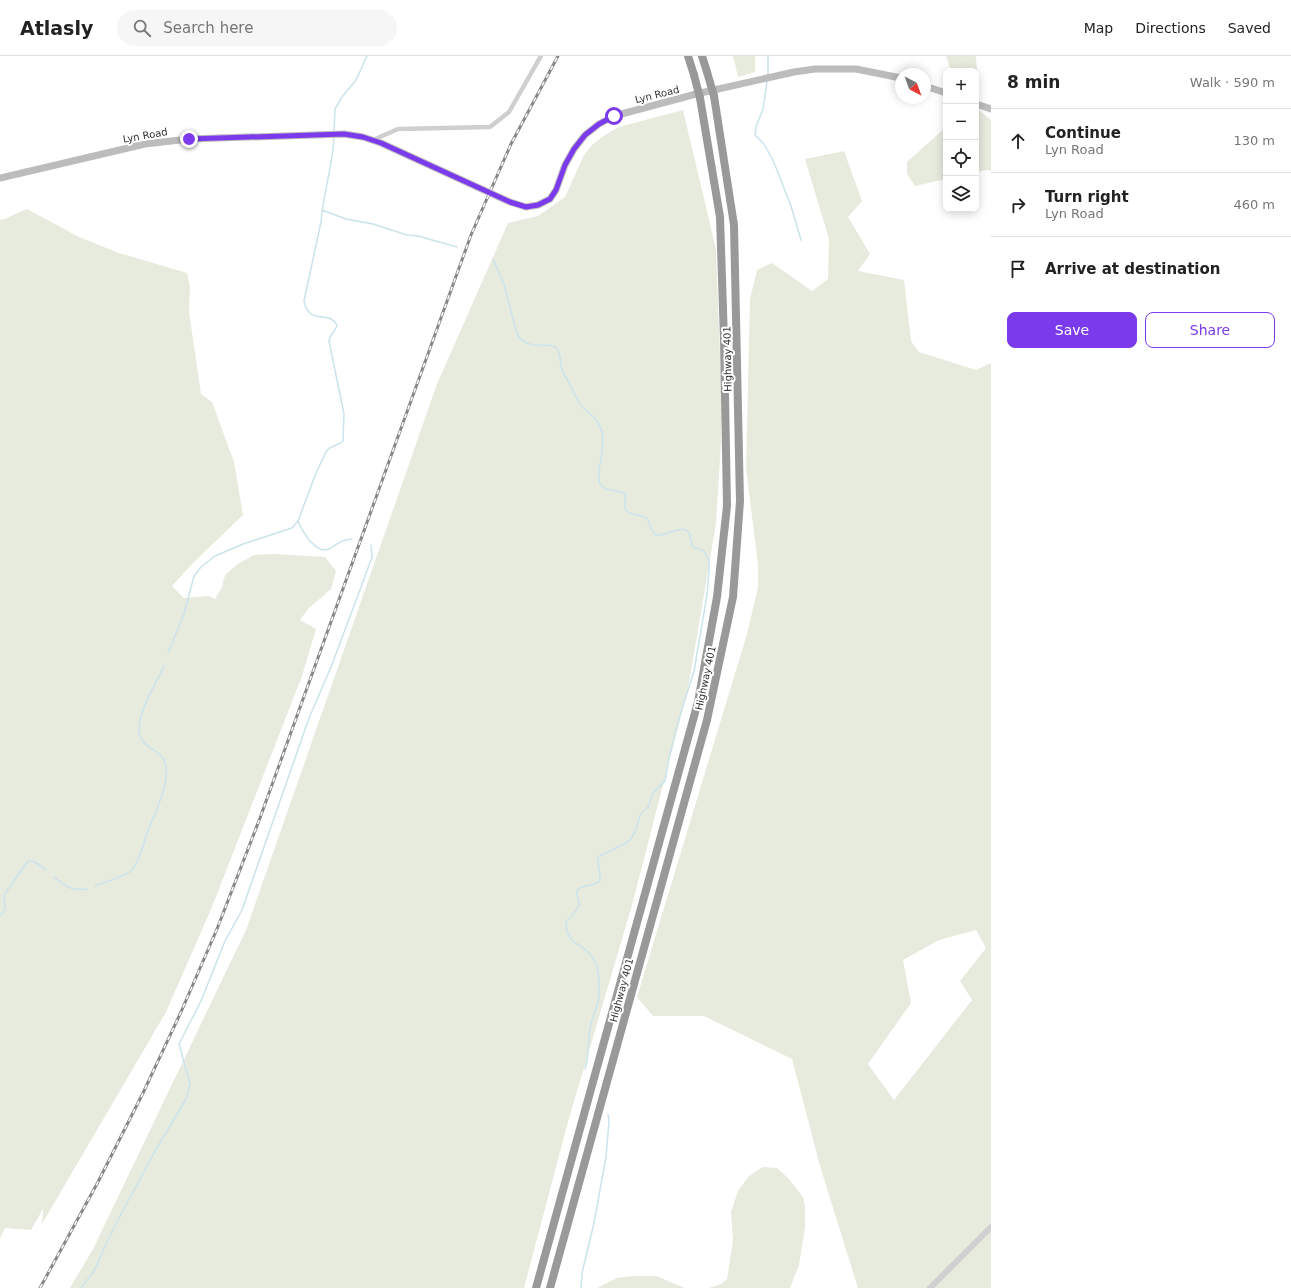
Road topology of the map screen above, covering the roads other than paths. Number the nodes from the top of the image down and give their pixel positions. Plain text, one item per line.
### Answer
1 (541, 56) edge
2 (688, 56) edge
3 (702, 56) edge
4 (895, 77) edge
5 (931, 88) edge
6 (943, 92) edge
7 (979, 105) edge
8 (991, 109) edge
9 (373, 140) junction
10 (0, 178) edge
11 (991, 1227) edge
12 (536, 1288) edge
13 (550, 1288) edge
14 (930, 1288) edge

1 - 9 street
2 - 12 highway, Highway 401, bridge
3 - 13 highway, Highway 401, bridge
4 - 9 main road, Lyn Road
5 - 6 main road
7 - 8 main road
9 - 10 main road, Lyn Road
11 - 14 street

